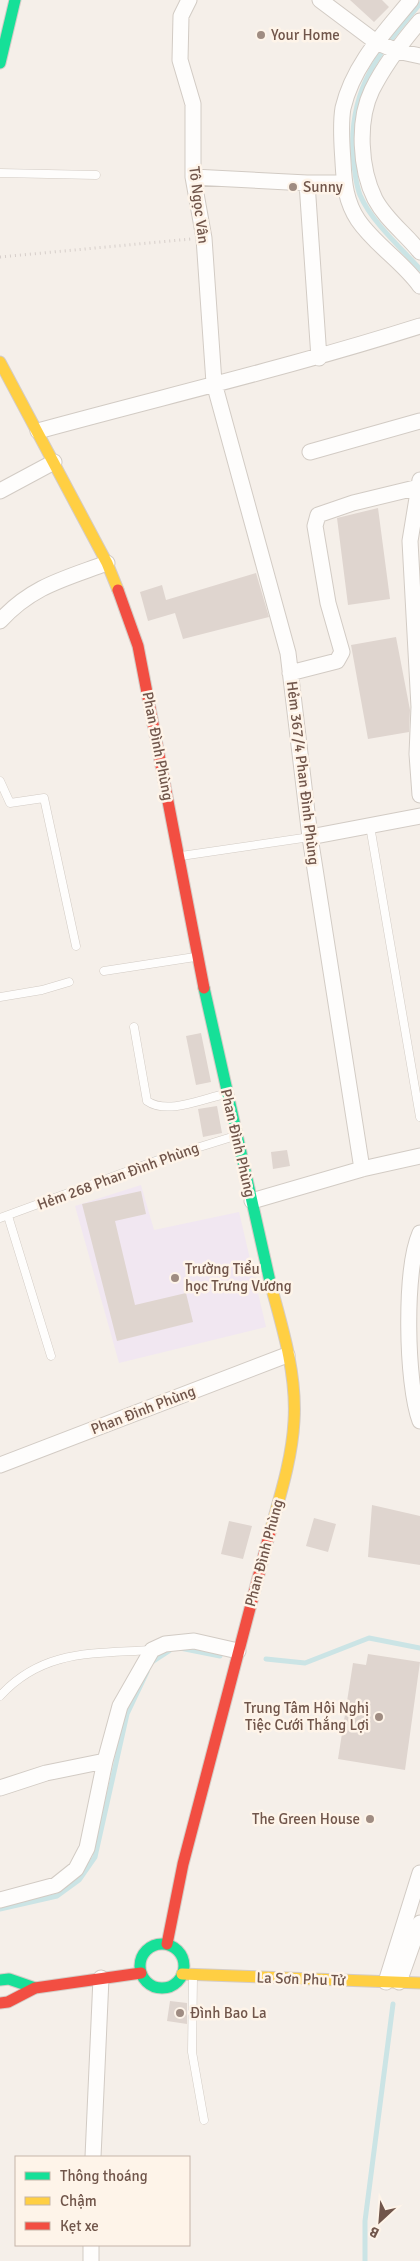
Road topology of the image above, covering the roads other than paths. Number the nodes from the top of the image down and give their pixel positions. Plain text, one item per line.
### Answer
1 (14, 0) edge
2 (189, 0) edge
3 (320, 0) edge
4 (411, 0) edge
5 (420, 21) edge
6 (386, 47) junction
7 (420, 56) edge
8 (0, 63) edge
9 (0, 173) edge
10 (96, 175) dead end
11 (193, 177) junction
12 (307, 183) junction
13 (344, 183) junction
14 (420, 252) edge
15 (420, 286) edge
16 (420, 326) edge
17 (319, 358) junction
18 (0, 362) edge
19 (214, 383) junction
20 (420, 421) edge
21 (38, 431) junction
22 (310, 452) dead end
23 (54, 462) junction
24 (419, 483) edge
25 (0, 491) edge
26 (107, 563) junction
27 (0, 621) edge
28 (290, 673) junction
29 (0, 781) edge
30 (420, 795) edge
31 (420, 816) edge
32 (370, 826) junction
33 (310, 837) junction
34 (178, 856) junction
35 (76, 946) dead end
36 (197, 956) junction
37 (104, 972) dead end
38 (69, 982) dead end
39 (0, 997) edge
40 (134, 1027) dead end
41 (226, 1094) junction
42 (420, 1118) edge
43 (236, 1136) junction
44 (420, 1156) edge
45 (362, 1169) junction
46 (252, 1201) junction
47 (4, 1217) edge
48 (420, 1233) edge
49 (287, 1355) junction
50 (51, 1356) dead end
51 (420, 1421) edge
52 (0, 1465) edge
53 (152, 1650) junction
54 (238, 1651) junction
55 (0, 1696) edge
56 (105, 1761) junction
57 (0, 1788) edge
58 (420, 1873) edge
59 (0, 1900) edge
60 (420, 1923) edge
61 (167, 1944) junction
62 (141, 1973) junction
63 (188, 1975) junction
64 (101, 1978) junction
65 (0, 1980) edge
66 (392, 1982) junction
67 (420, 1983) edge
68 (35, 1988) junction
69 (0, 2003) edge
70 (204, 2120) dead end
71 (93, 2156) edge
72 (92, 2246) edge
73 (91, 2261) edge

1 - 8 main road
2 - 11 street, Tô Ngọc Vân
3 - 6 street
4 - 6 street
5 - 6 street
6 - 7 street
6 - 13 street
6 - 14 street
9 - 10 lane
11 - 12 street
11 - 19 street, Tô Ngọc Vân
12 - 13 street
12 - 17 street
13 - 15 street
16 - 17 street
17 - 19 street
18 - 21 main road, Phan Đình Phùng
19 - 21 street
19 - 28 street, Hẻm 367/4 Phan Đình Phùng
20 - 22 street
21 - 23 main road, Phan Đình Phùng
23 - 25 street
23 - 26 main road, Phan Đình Phùng
24 - 28 street
24 - 30 street
26 - 27 street
26 - 34 main road, Phan Đình Phùng
28 - 33 street, Hẻm 367/4 Phan Đình Phùng
29 - 35 lane
31 - 32 street
32 - 33 street
32 - 42 lane
33 - 34 lane
33 - 45 street, Hẻm 367/4 Phan Đình Phùng
34 - 36 main road, Phan Đình Phùng
36 - 37 lane
36 - 41 main road, Phan Đình Phùng
38 - 39 lane
40 - 41 lane
41 - 43 main road, Phan Đình Phùng
43 - 46 main road, Phan Đình Phùng
43 - 47 lane, Hẻm 268 Phan Đình Phùng
44 - 45 street
45 - 46 street
46 - 49 main road, Phan Đình Phùng
47 - 50 lane
48 - 51 street
49 - 52 street, Phan Đinh Phùng
49 - 54 main road, Phan Đình Phùng
53 - 54 street
53 - 55 lane
53 - 56 street
54 - 61 main road, Phan Đình Phùng
56 - 57 street
56 - 59 street
58 - 66 street
60 - 66 street
61 - 62 main road
61 - 63 main road
62 - 63 main road
62 - 64 main road
63 - 66 main road, La Sơn Phu Tử
63 - 70 lane
64 - 68 main road
64 - 71 street
65 - 68 main road
66 - 67 main road, La Sơn Phu Tử
68 - 69 main road
72 - 73 street

